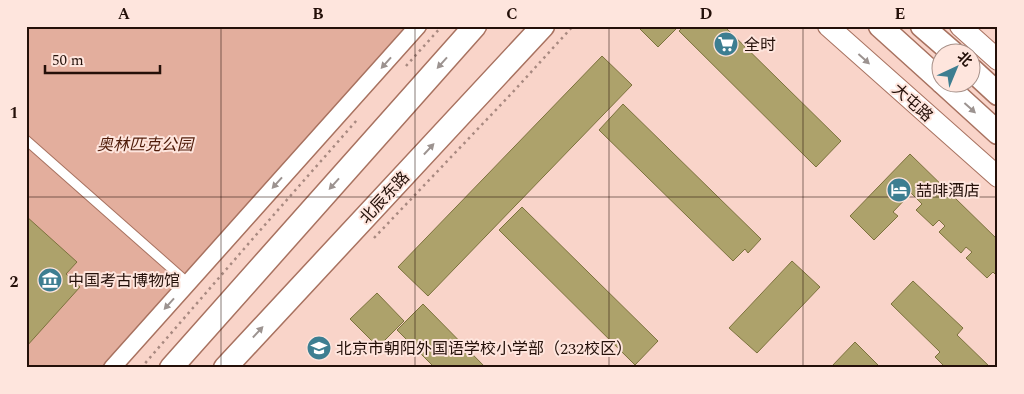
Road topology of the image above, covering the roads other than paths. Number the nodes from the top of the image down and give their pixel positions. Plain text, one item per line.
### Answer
1 (418, 26) edge
2 (475, 26) edge
3 (543, 26) edge
4 (828, 26) edge
5 (880, 26) edge
6 (922, 26) edge
7 (960, 26) edge
8 (940, 42) edge
9 (997, 58) edge
10 (932, 73) edge
11 (982, 79) edge
12 (953, 92) edge
13 (998, 94) edge
14 (998, 133) edge
15 (26, 140) edge
16 (998, 177) edge
17 (188, 283) junction
18 (112, 368) edge
19 (171, 368) edge
20 (225, 368) edge

1 -> 17 street
2 -> 19 main road
20 -> 3 main road, 北辰东路
4 -> 16 street, 大屯路
5 - 10 main road, 大屯路
6 - 8 main road
7 - 9 street
11 - 13 main road
12 -> 14 main road, 大屯路
15 - 17 lane
17 -> 18 street

